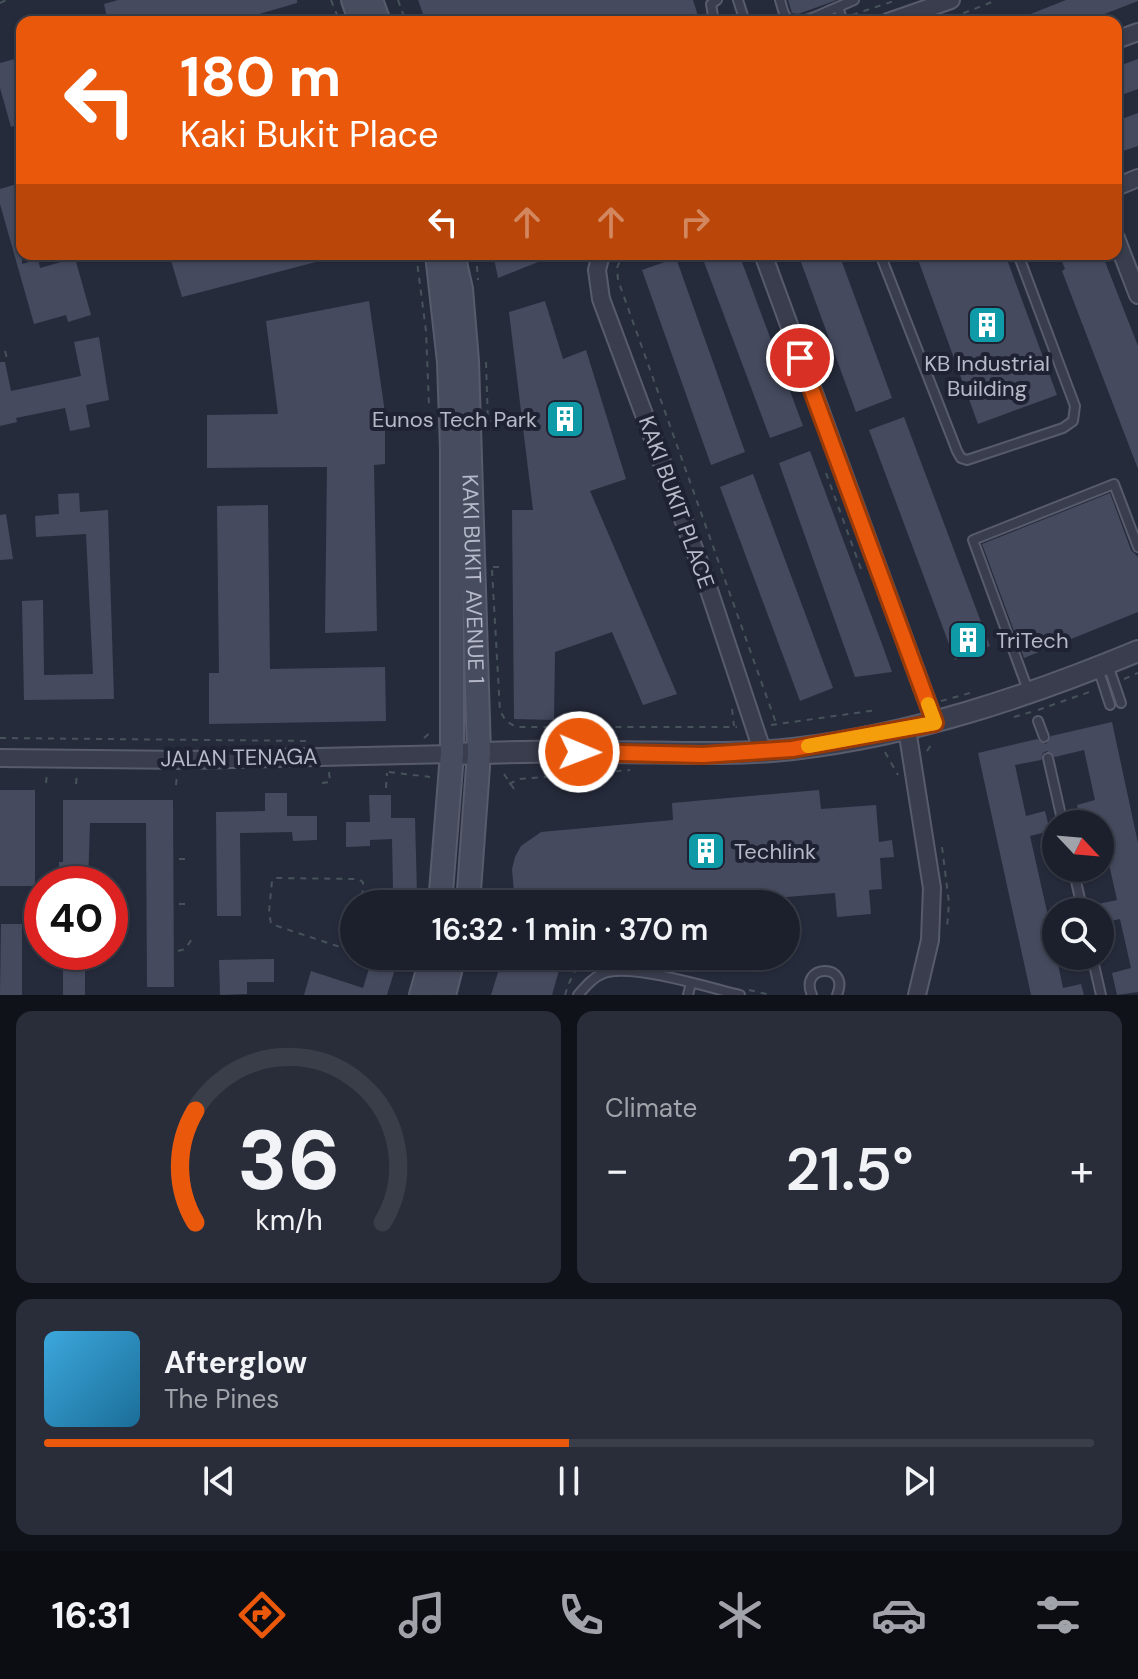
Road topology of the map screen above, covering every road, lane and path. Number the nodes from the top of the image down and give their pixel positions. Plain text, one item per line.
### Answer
1 (6, 0) edge
2 (854, 0) edge
3 (897, 0) edge
4 (951, 0) edge
5 (997, 0) edge
6 (0, 3) edge
7 (838, 7) junction
8 (813, 16) edge
9 (841, 16) edge
10 (853, 16) edge
11 (905, 16) edge
12 (956, 16) edge
13 (1122, 254) edge
14 (417, 260) edge
15 (438, 260) edge
16 (454, 260) edge
17 (600, 260) edge
18 (620, 260) edge
19 (765, 260) edge
20 (882, 260) edge
21 (1020, 260) edge
22 (1138, 295) edge
23 (5, 351) dead end
24 (8, 362) dead end
25 (429, 405) dead end
26 (488, 421) dead end
27 (504, 421) dead end
28 (1138, 547) edge
29 (505, 567) dead end
30 (1138, 651) edge
31 (1138, 673) edge
32 (1106, 675) junction
33 (1029, 693) junction
34 (1121, 703) dead end
35 (1110, 705) dead end
36 (877, 710) dead end
37 (1009, 718) dead end
38 (506, 721) junction
39 (1038, 721) dead end
40 (935, 723) junction
41 (777, 725) junction
42 (500, 727) dead end
43 (755, 727) junction
44 (907, 729) junction
45 (431, 732) dead end
46 (1044, 737) dead end
47 (0, 738) edge
48 (422, 739) dead end
49 (314, 741) dead end
50 (884, 749) dead end
51 (762, 750) junction
52 (479, 753) junction
53 (452, 754) junction
54 (0, 758) edge
55 (1048, 758) dead end
56 (47, 769) dead end
57 (177, 771) dead end
58 (329, 771) dead end
59 (387, 771) dead end
60 (77, 773) dead end
61 (504, 774) dead end
62 (899, 777) dead end
63 (46, 783) dead end
64 (322, 783) dead end
65 (76, 784) dead end
66 (176, 785) dead end
67 (386, 788) dead end
68 (514, 789) dead end
69 (1060, 810) edge
70 (179, 859) dead end
71 (187, 859) dead end
72 (363, 890) edge
73 (441, 890) edge
74 (469, 890) edge
75 (179, 904) dead end
76 (187, 904) dead end
77 (192, 939) dead end
78 (340, 947) edge
79 (178, 951) dead end
80 (428, 970) edge
81 (450, 970) edge
82 (577, 970) edge
83 (1095, 970) edge
84 (691, 983) junction
85 (421, 995) edge
86 (444, 995) edge
87 (565, 995) edge
88 (578, 995) edge
89 (688, 995) edge
90 (740, 995) edge
91 (812, 995) edge
92 (837, 995) edge
93 (917, 995) edge
94 (1101, 995) edge

1 - 6 path
2 - 7 lane
3 - 10 path
4 - 11 street
5 - 12 path
7 - 8 lane
7 - 9 lane
13 - 22 street
14 - 25 path
15 - 53 main road, KAKI BUKIT AVENUE 1
16 - 52 main road, KAKI BUKIT AVENUE 1
17 - 43 street, KAKI BUKIT PLACE
18 - 41 path
19 - 40 street
20 - 21 lane
23 - 24 path
26 - 27 path
28 - 33 lane
29 - 38 path
30 - 32 street, JALAN TENAGA
31 - 32 path
32 - 33 street, JALAN TENAGA
32 - 34 lane
32 - 35 lane
32 - 37 path
33 - 40 street, JALAN TENAGA
36 - 41 path
38 - 42 path
38 - 43 path
39 - 46 lane
40 - 44 street, JALAN TENAGA
41 - 43 path
43 - 51 street, KAKI BUKIT PLACE
44 - 51 street, JALAN TENAGA
44 - 93 street
45 - 48 path
47 - 49 path
50 - 62 path
51 - 52 street, JALAN TENAGA
52 - 53 street, JALAN TENAGA
52 - 74 main road, KAKI BUKIT AVENUE 1
53 - 54 street, JALAN TENAGA
53 - 73 main road, KAKI BUKIT AVENUE 1
55 - 69 lane
56 - 63 path
57 - 66 path
58 - 64 path
59 - 67 path
60 - 65 path
61 - 68 path
70 - 71 path
72 - 78 path
75 - 76 path
77 - 79 path
80 - 85 main road
81 - 86 main road
82 - 87 path
83 - 94 lane
84 - 88 lane
84 - 89 lane
84 - 90 lane
91 - 92 lane

